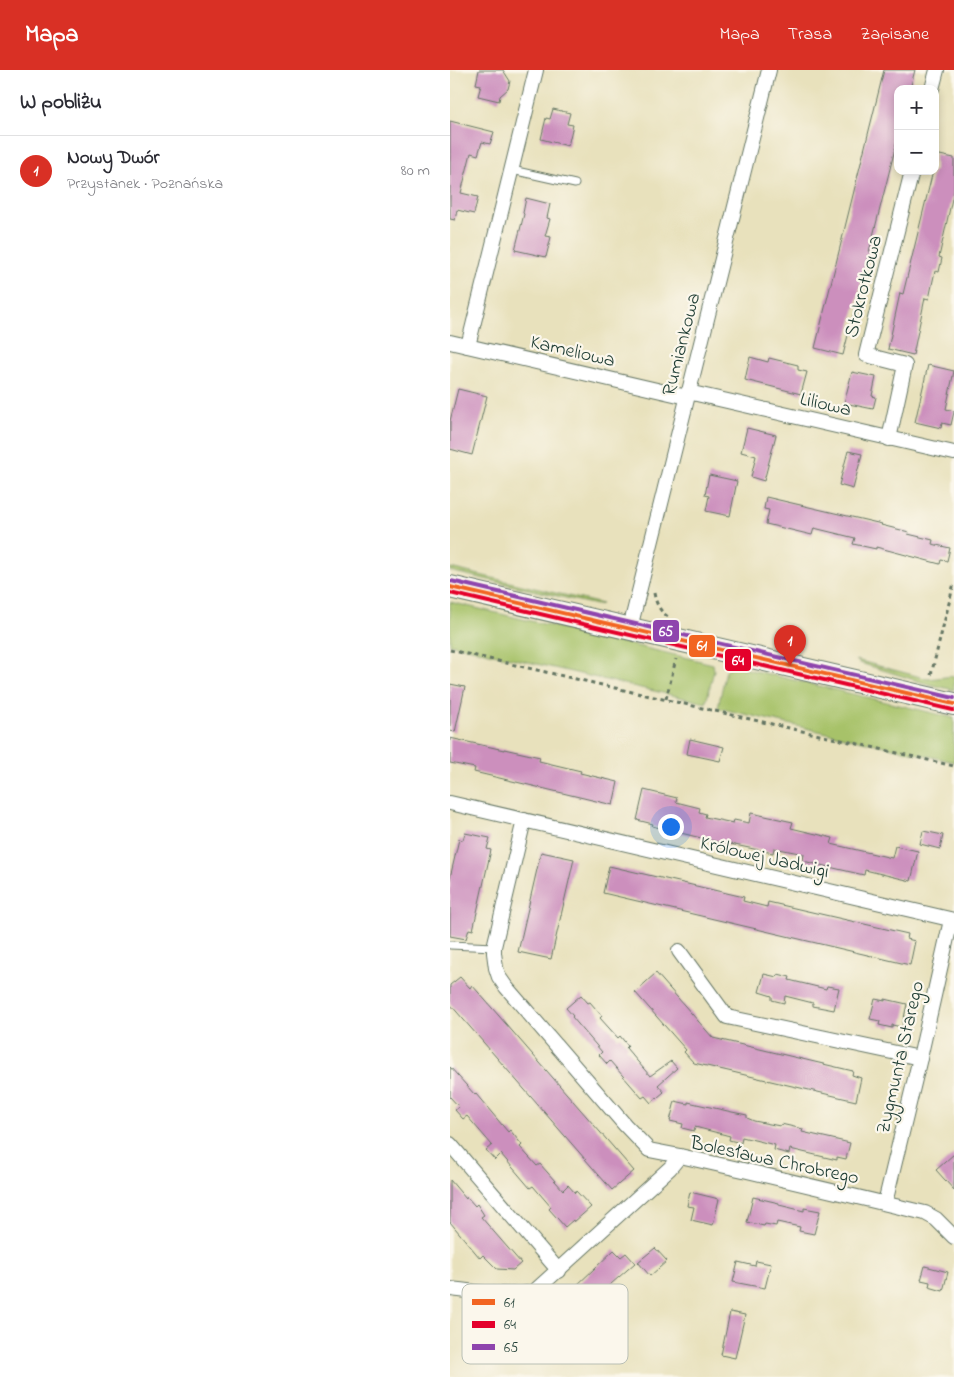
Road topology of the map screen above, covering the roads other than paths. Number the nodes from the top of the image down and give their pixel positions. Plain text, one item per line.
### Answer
1 (536, 70) edge
2 (769, 70) edge
3 (937, 70) edge
4 (933, 85) edge
5 (512, 170) junction
6 (911, 175) edge
7 (575, 184) dead end
8 (450, 342) edge
9 (468, 346) junction
10 (688, 394) junction
11 (889, 439) junction
12 (954, 453) edge
13 (450, 586) edge
14 (630, 628) junction
15 (954, 704) edge
16 (450, 803) edge
17 (524, 820) junction
18 (952, 920) edge
19 (450, 945) edge
20 (494, 947) junction
21 (680, 951) dead end
22 (920, 1058) junction
23 (450, 1144) edge
24 (680, 1156) junction
25 (885, 1203) junction
26 (954, 1237) edge
27 (559, 1271) junction
28 (543, 1284) edge

1 - 5 street
2 - 10 street, Rumiankowa
3 - 4 street
5 - 7 lane
5 - 9 street
6 - 11 street, Stokrotkowa
8 - 9 street, Kameliowa
9 - 10 street, Kameliowa
10 - 11 street, Liliowa
10 - 14 street, Rumiankowa
11 - 12 street, Liliowa
13 - 14 main road
14 - 15 main road
16 - 17 street, Królowej Jadwigi
17 - 18 street, Królowej Jadwigi
17 - 20 street
18 - 22 street, Zygmunta Starego
19 - 20 lane
20 - 24 street
21 - 22 street
22 - 25 street, Zygmunta Starego
23 - 27 street
24 - 25 street, Bolesława Chrobrego
24 - 27 street, Bolesława Chrobrego
25 - 26 street, Bolesława Chrobrego
27 - 28 street, Bolesława Chrobrego

